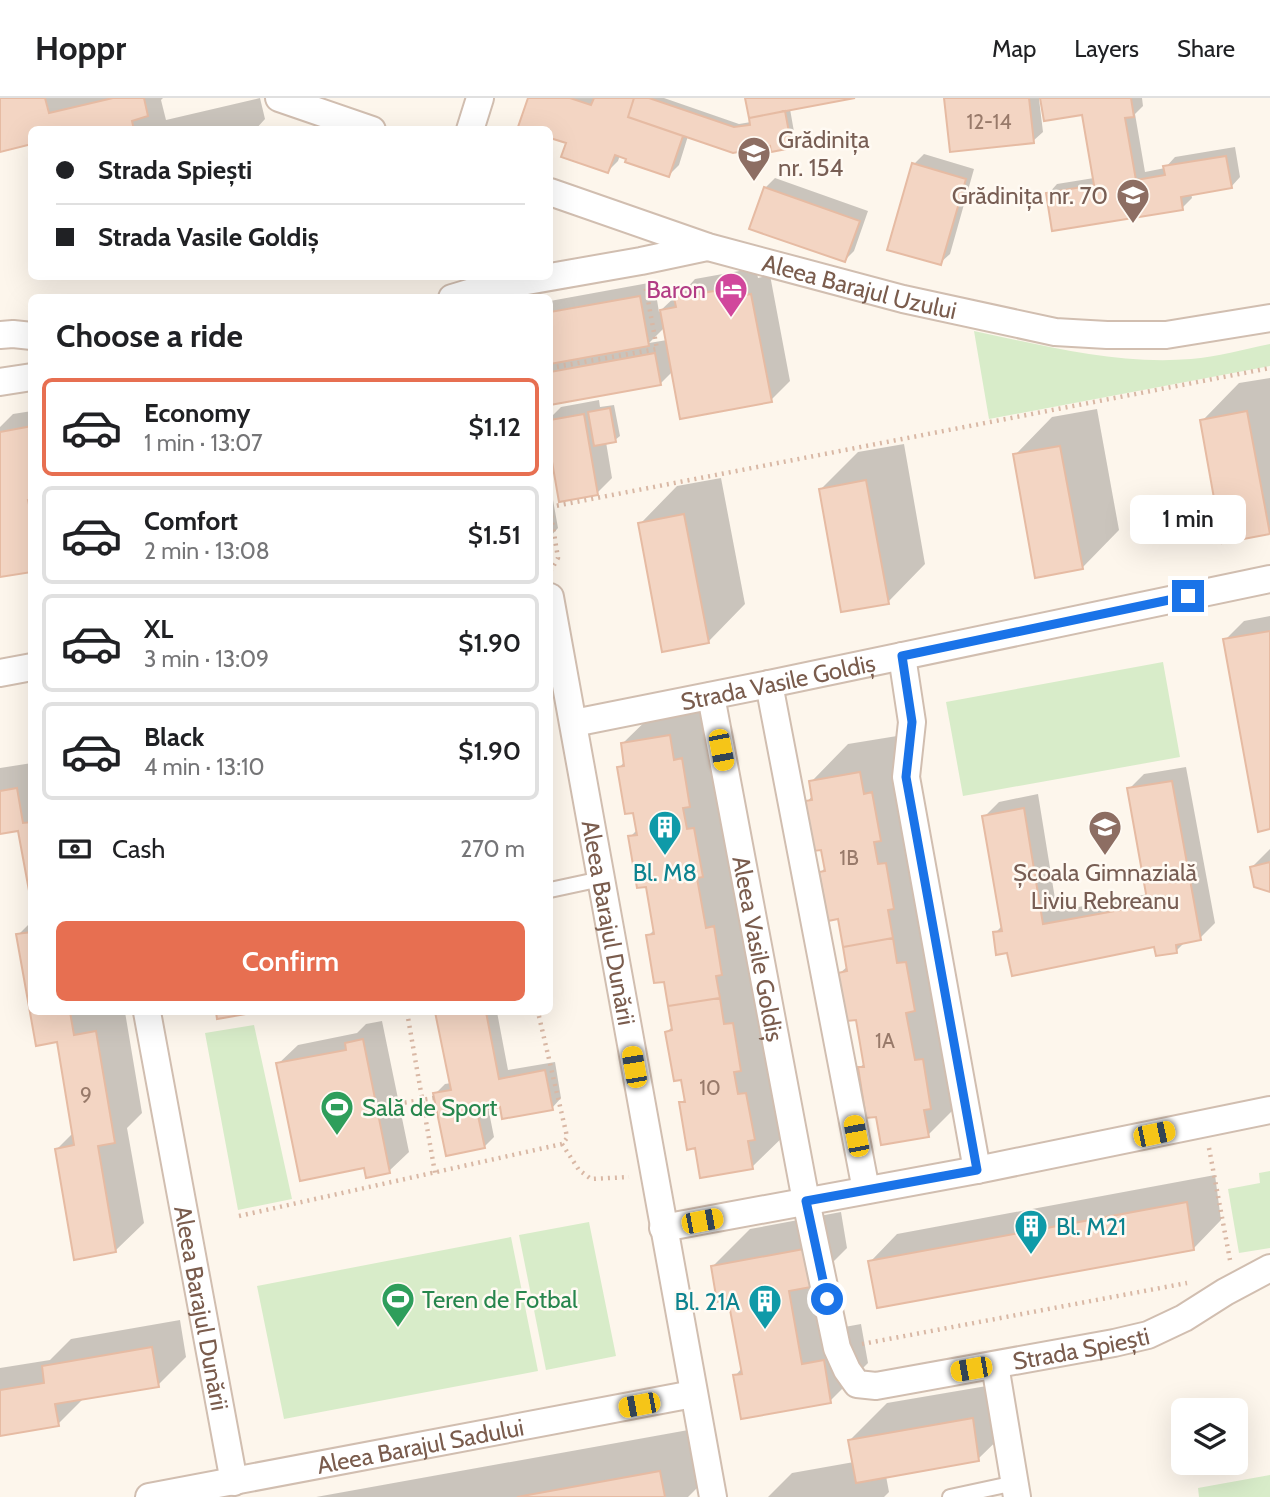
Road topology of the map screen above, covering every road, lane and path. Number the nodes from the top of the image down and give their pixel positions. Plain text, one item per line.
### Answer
1 (279, 98) edge
2 (480, 98) edge
3 (307, 103) edge
4 (362, 126) edge
5 (471, 126) edge
6 (553, 193) edge
7 (708, 247) junction
8 (641, 261) junction
9 (553, 276) edge
10 (533, 280) edge
11 (465, 294) edge
12 (1270, 318) edge
13 (0, 335) edge
14 (28, 336) edge
15 (553, 367) edge
16 (1270, 368) edge
17 (28, 378) edge
18 (0, 382) edge
19 (553, 507) edge
20 (553, 527) edge
21 (553, 567) edge
22 (1270, 579) edge
23 (553, 613) edge
24 (902, 656) junction
25 (28, 668) edge
26 (0, 673) edge
27 (769, 684) junction
28 (711, 696) junction
29 (574, 723) junction
30 (601, 879) junction
31 (553, 889) edge
32 (148, 1015) edge
33 (408, 1015) edge
34 (539, 1015) edge
35 (434, 1098) dead end
36 (422, 1100) junction
37 (377, 1107) dead end
38 (1270, 1110) edge
39 (1205, 1123) junction
40 (562, 1144) junction
41 (977, 1170) junction
42 (435, 1173) junction
43 (629, 1177) dead end
44 (866, 1190) junction
45 (806, 1201) junction
46 (239, 1216) dead end
47 (663, 1228) junction
48 (1230, 1261) dead end
49 (1270, 1268) edge
50 (1192, 1282) dead end
51 (837, 1348) junction
52 (995, 1364) junction
53 (693, 1394) junction
54 (233, 1482) junction
55 (1016, 1490) edge
56 (149, 1497) edge
57 (713, 1497) edge
58 (950, 1497) edge

1 - 3 street
2 - 5 street
3 - 4 street
6 - 7 street
7 - 8 street, Aleea Barajul Uzului
7 - 12 street, Aleea Barajul Uzului
8 - 9 street, Aleea Barajul Uzului
8 - 15 path
10 - 11 street, Aleea Barajul Uzului
13 - 14 street
16 - 19 path
17 - 18 street
20 - 21 path
22 - 24 street, Strada Vasile Goldiș
23 - 29 street, Aleea Barajul Dunării
24 - 27 street, Strada Vasile Goldiș
24 - 41 street
25 - 26 street
27 - 28 street, Strada Vasile Goldiș
27 - 44 street
28 - 29 street, Strada Vasile Goldiș
28 - 45 street, Aleea Vasile Goldiș
29 - 30 street, Aleea Barajul Dunării
30 - 31 lane
30 - 47 street, Aleea Barajul Dunării
32 - 54 street, Aleea Barajul Dunării
33 - 36 path
34 - 40 path
35 - 36 path
36 - 37 path
36 - 42 path
38 - 39 street
39 - 41 street
39 - 48 path
40 - 42 path
40 - 43 path
41 - 44 street
42 - 46 path
44 - 45 street
45 - 47 street
45 - 51 street, Strada Spiești
47 - 53 street, Aleea Barajul Dunării
49 - 52 street, Strada Spiești
50 - 51 path
51 - 52 street, Strada Spiești
52 - 55 street
53 - 54 street, Aleea Barajul Sadului
53 - 57 street, Aleea Barajul Dunării
54 - 56 street, Aleea Barajul Sadului
55 - 58 lane

